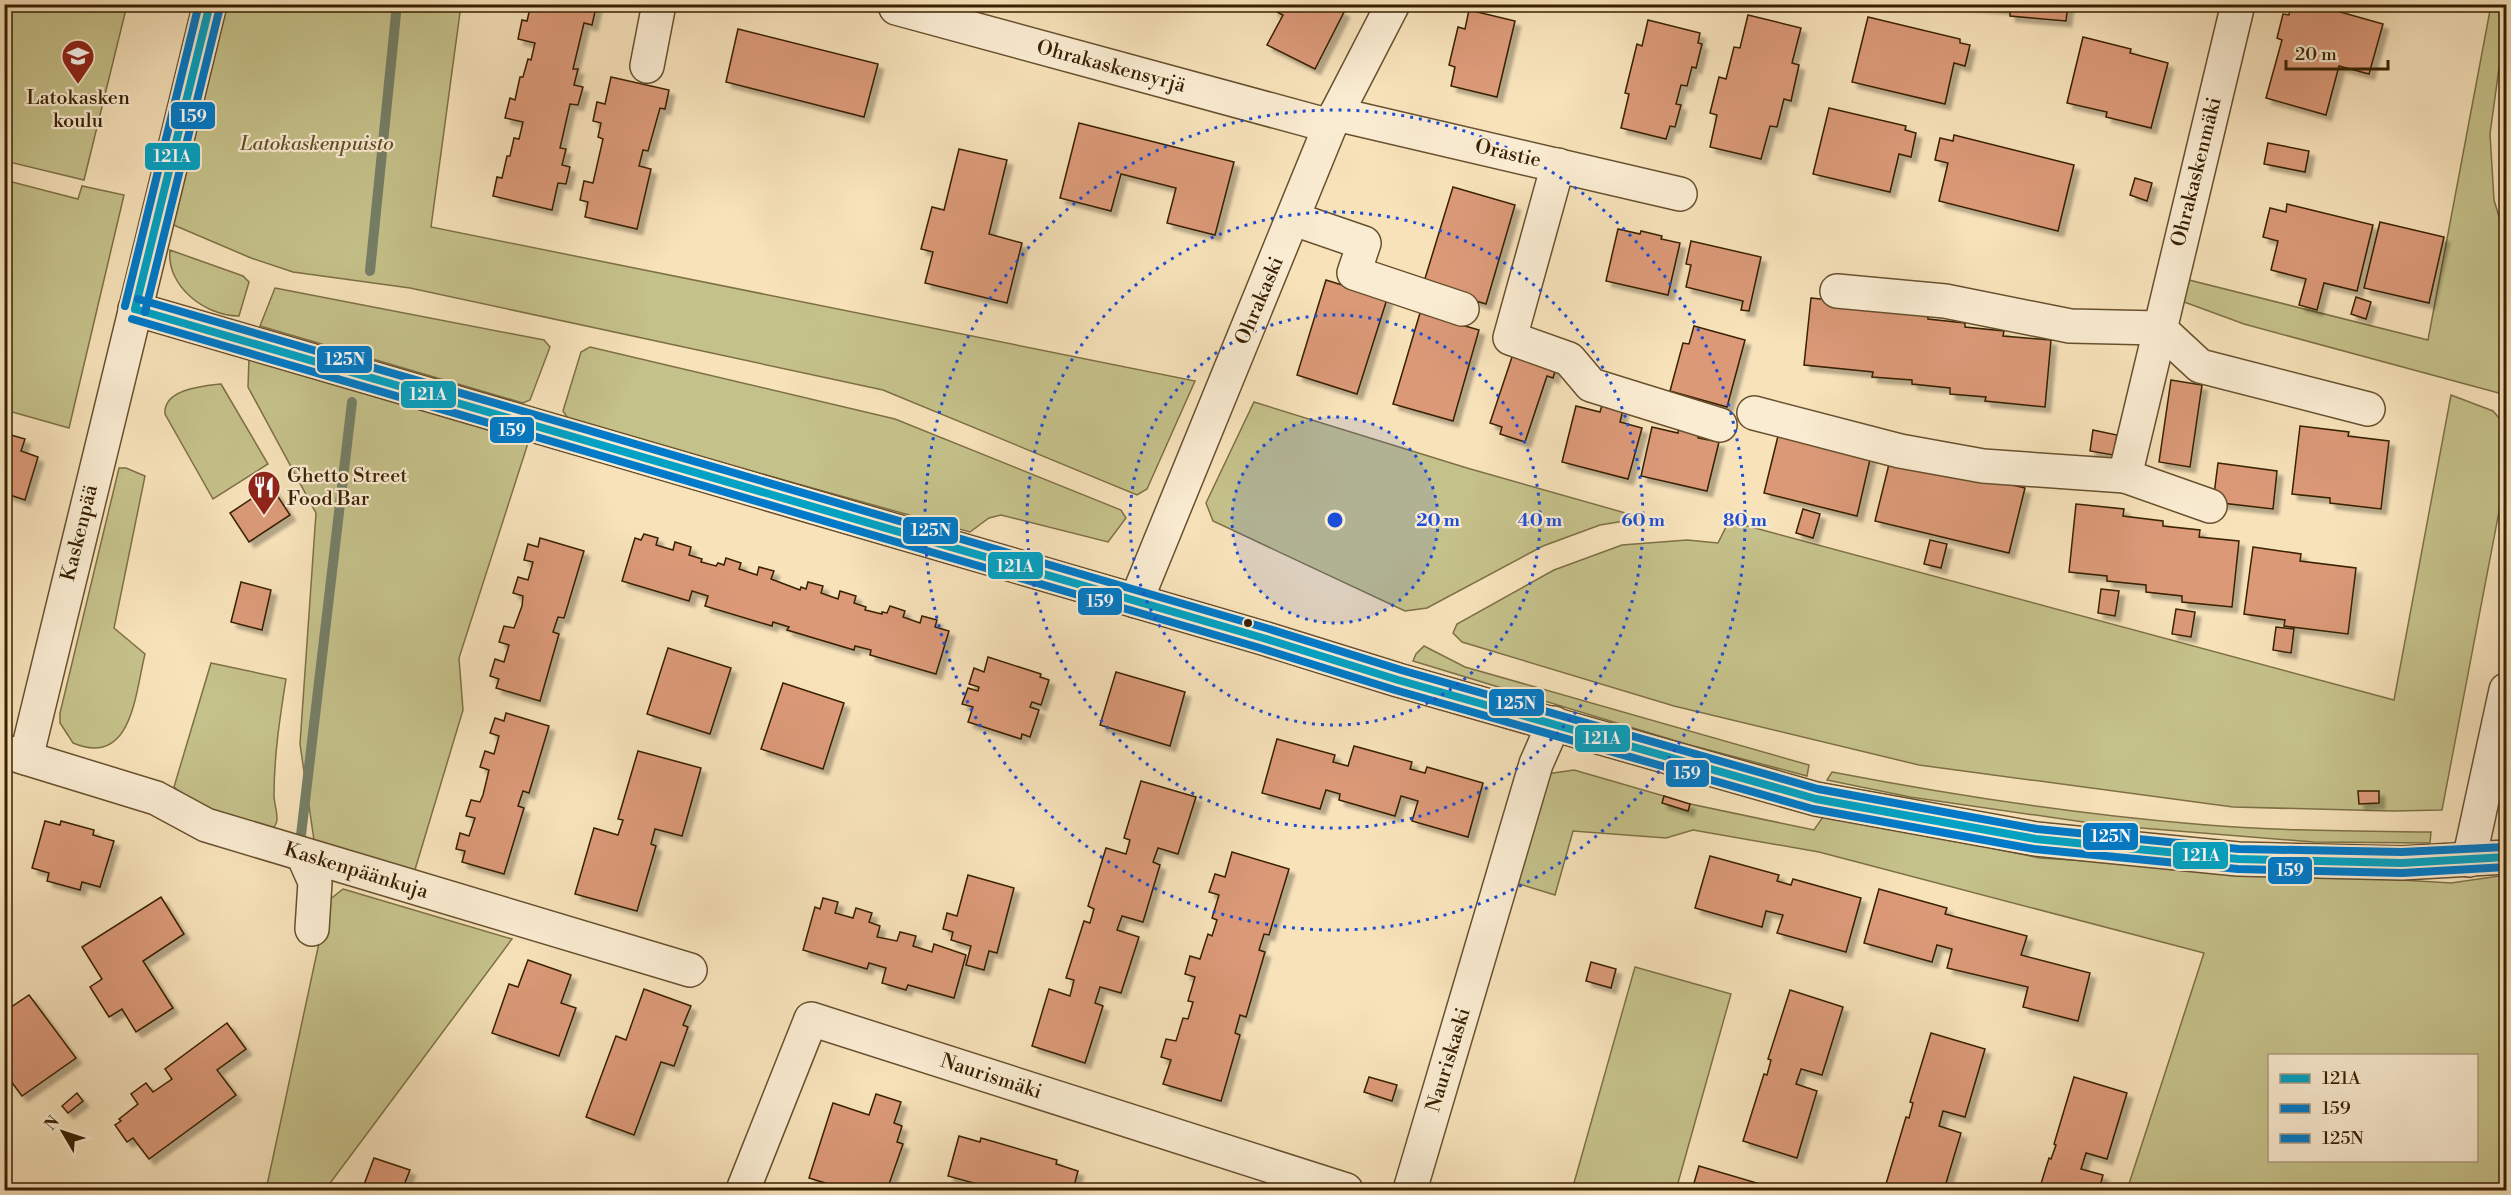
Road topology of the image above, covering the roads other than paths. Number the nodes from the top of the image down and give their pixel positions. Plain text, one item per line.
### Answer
1 (210, 4) edge
2 (659, 4) edge
3 (1393, 4) edge
4 (2238, 4) edge
5 (893, 6) edge
6 (647, 66) dead end
7 (1333, 120) junction
8 (1558, 165) junction
9 (1680, 194) dead end
10 (1294, 219) junction
11 (1838, 291) dead end
12 (135, 309) junction
13 (1462, 309) dead end
14 (2158, 334) junction
15 (2368, 409) dead end
16 (1754, 413) dead end
17 (1720, 425) dead end
18 (2125, 476) junction
19 (2210, 506) dead end
20 (1136, 601) junction
21 (2506, 690) edge
22 (1554, 723) junction
23 (15, 754) edge
24 (303, 855) junction
25 (2506, 857) edge
26 (2469, 860) junction
27 (312, 929) dead end
28 (690, 970) dead end
29 (743, 1191) edge
30 (1346, 1191) edge
31 (1410, 1191) edge

1 - 12 street, Kaskenpää
2 - 6 street
3 - 7 street, Ohrakaski
4 - 14 street, Ohrakaskenmäki
5 - 7 street, Ohrakaskensyrjä
7 - 8 street, Orastie
7 - 10 street, Ohrakaski
8 - 9 street, Orastie
8 - 17 street
10 - 13 street
10 - 20 street, Ohrakaski
11 - 14 street
12 - 20 street
12 - 23 street, Kaskenpää
14 - 15 street
14 - 18 street, Ohrakaskenmäki
16 - 18 street
18 - 19 street
20 - 22 street
21 - 26 street
22 - 26 street
22 - 31 street, Nauriskaski
23 - 24 street, Kaskenpäänkuja
24 - 27 street
24 - 28 street, Kaskenpäänkuja
25 - 26 street
29 - 30 street, Naurismäki

